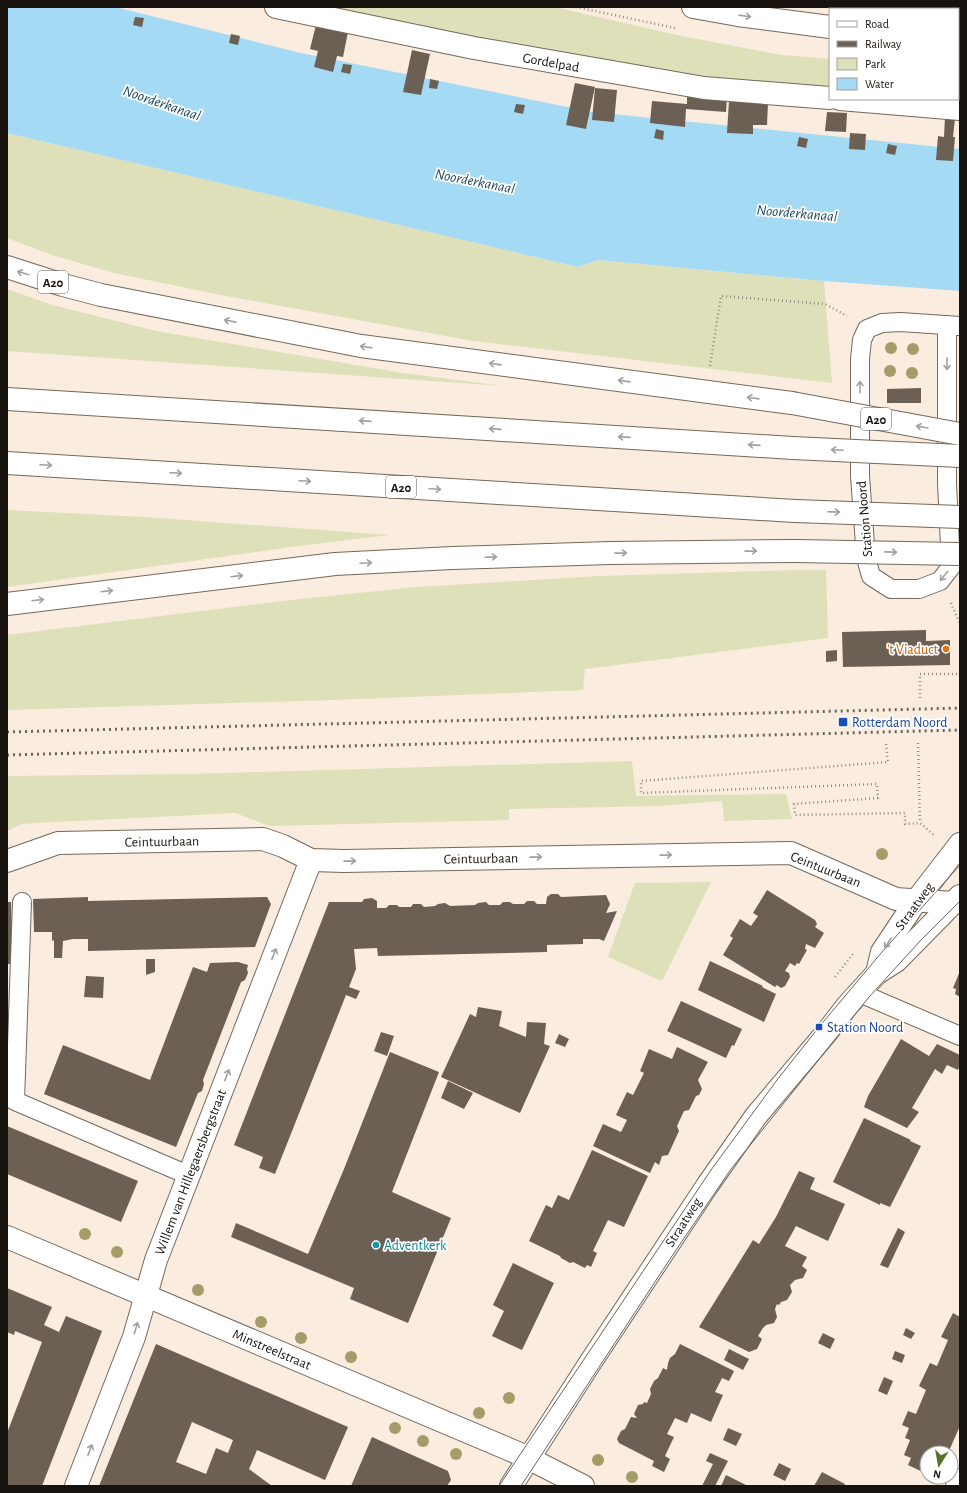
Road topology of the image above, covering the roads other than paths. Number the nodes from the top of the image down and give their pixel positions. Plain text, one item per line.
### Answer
1 (276, 7) edge
2 (693, 7) edge
3 (935, 7) edge
4 (948, 8) edge
5 (829, 27) edge
6 (829, 98) edge
7 (852, 100) edge
8 (960, 109) edge
9 (7, 267) edge
10 (953, 325) edge
11 (7, 399) edge
12 (960, 434) edge
13 (960, 456) edge
14 (7, 463) edge
15 (960, 517) edge
16 (960, 554) edge
17 (7, 604) edge
18 (960, 844) edge
19 (311, 860) junction
20 (7, 861) edge
21 (957, 899) edge
22 (916, 901) junction
23 (22, 902) dead end
24 (877, 973) junction
25 (861, 991) junction
26 (960, 1036) edge
27 (188, 1175) junction
28 (7, 1237) edge
29 (146, 1296) junction
30 (533, 1460) junction
31 (960, 1480) edge
32 (76, 1486) edge
33 (511, 1486) edge
34 (583, 1486) edge
35 (957, 1486) edge

1 - 6 main road, Gordelpad
2 -> 5 main road
3 - 4 main road
7 - 8 main road
12 -> 9 main road, A20, bridge
10 -> 10 lane, Station Noord
13 -> 11 main road, bridge
14 -> 15 main road, A20, bridge
17 -> 16 main road, bridge
18 - 22 main road, Straatweg
19 - 20 main road, Ceintuurbaan
19 -> 22 main road, Ceintuurbaan
27 -> 19 main road, Willem van Hillegaersbergstraat
21 - 22 main road, Ceintuurbaan
21 - 24 main road, Straatweg
22 -> 24 main road, Straatweg
23 - 27 lane
24 - 25 main road, Straatweg
25 - 26 lane
25 - 30 main road, Straatweg
27 - 29 main road, Willem van Hillegaersbergstraat
28 - 29 main road, Minstreelstraat
29 - 30 main road, Minstreelstraat
32 -> 29 main road, Willem van Hillegaersbergstraat
30 - 33 main road, Straatweg
30 - 34 main road, Minstreelstraat
31 - 35 main road

